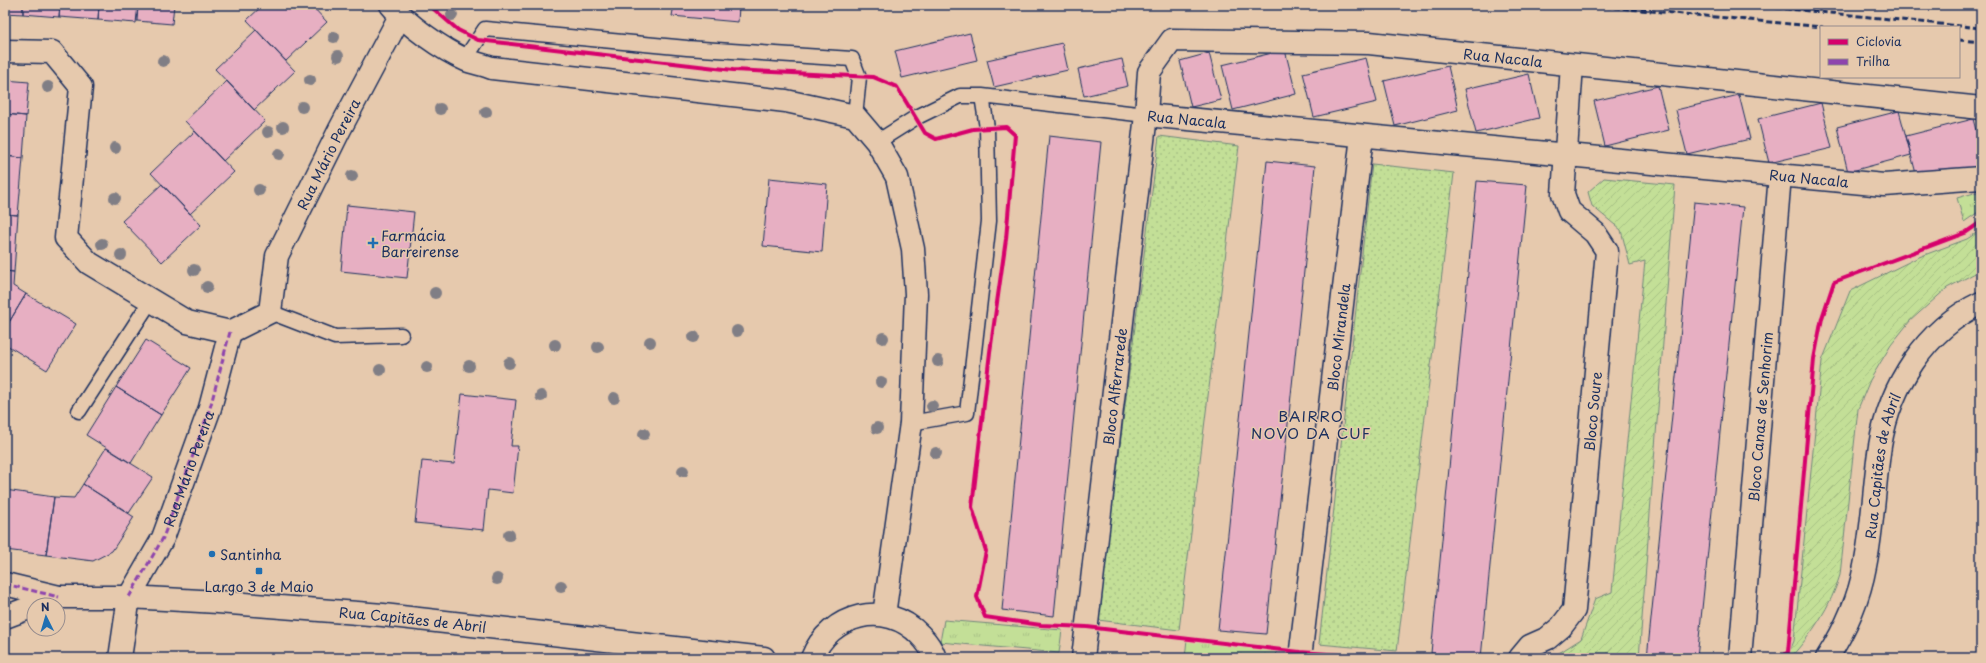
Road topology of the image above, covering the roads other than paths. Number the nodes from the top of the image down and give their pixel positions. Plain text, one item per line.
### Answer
1 (395, 11) edge
2 (5, 50) edge
3 (465, 59) junction
4 (1572, 65) junction
5 (982, 96) junction
6 (1981, 108) edge
7 (1146, 115) junction
8 (855, 116) junction
9 (1362, 136) junction
10 (877, 142) junction
11 (1565, 155) junction
12 (1780, 175) junction
13 (1981, 178) edge
14 (151, 300) junction
15 (1981, 303) edge
16 (270, 312) junction
17 (230, 332) junction
18 (401, 335) dead end
19 (79, 411) dead end
20 (911, 423) junction
21 (5, 584) edge
22 (59, 596) joint
23 (129, 597) junction
24 (26, 609) edge
25 (884, 615) junction
26 (5, 617) edge
27 (120, 658) edge
28 (764, 658) edge
29 (812, 658) edge
30 (935, 658) edge
31 (1084, 658) edge
32 (1300, 658) edge
33 (1520, 658) edge
34 (1740, 658) edge
35 (1827, 658) edge

1 - 3 street
1 - 16 street, Rua Mário Pereira
2 - 14 street
3 - 8 street
3 - 8 lane
4 - 6 street, Rua Nacala
4 - 7 street, Rua Nacala
4 - 11 street
5 - 7 lane
5 - 10 lane
5 - 20 lane
7 - 9 street, Rua Nacala
7 - 31 street, Bloco Alferrarede
8 - 10 street
9 - 11 street, Rua Nacala
9 - 32 street, Bloco Mirandela
10 - 20 street
11 - 12 street, Rua Nacala
11 - 33 street, Bloco Soure
12 - 13 street, Rua Nacala
12 - 34 street, Bloco Canas de Senhorim
14 - 17 street
14 - 19 lane
15 - 35 street, Rua Capitães de Abril
16 - 17 street
16 - 18 lane
17 - 23 street, Rua Mário Pereira
20 - 25 street
21 - 22 street
22 - 23 street, Rua Capitães de Abril
23 - 27 street
23 - 28 street, Rua Capitães de Abril
24 - 26 street
25 - 29 street
25 - 30 street

